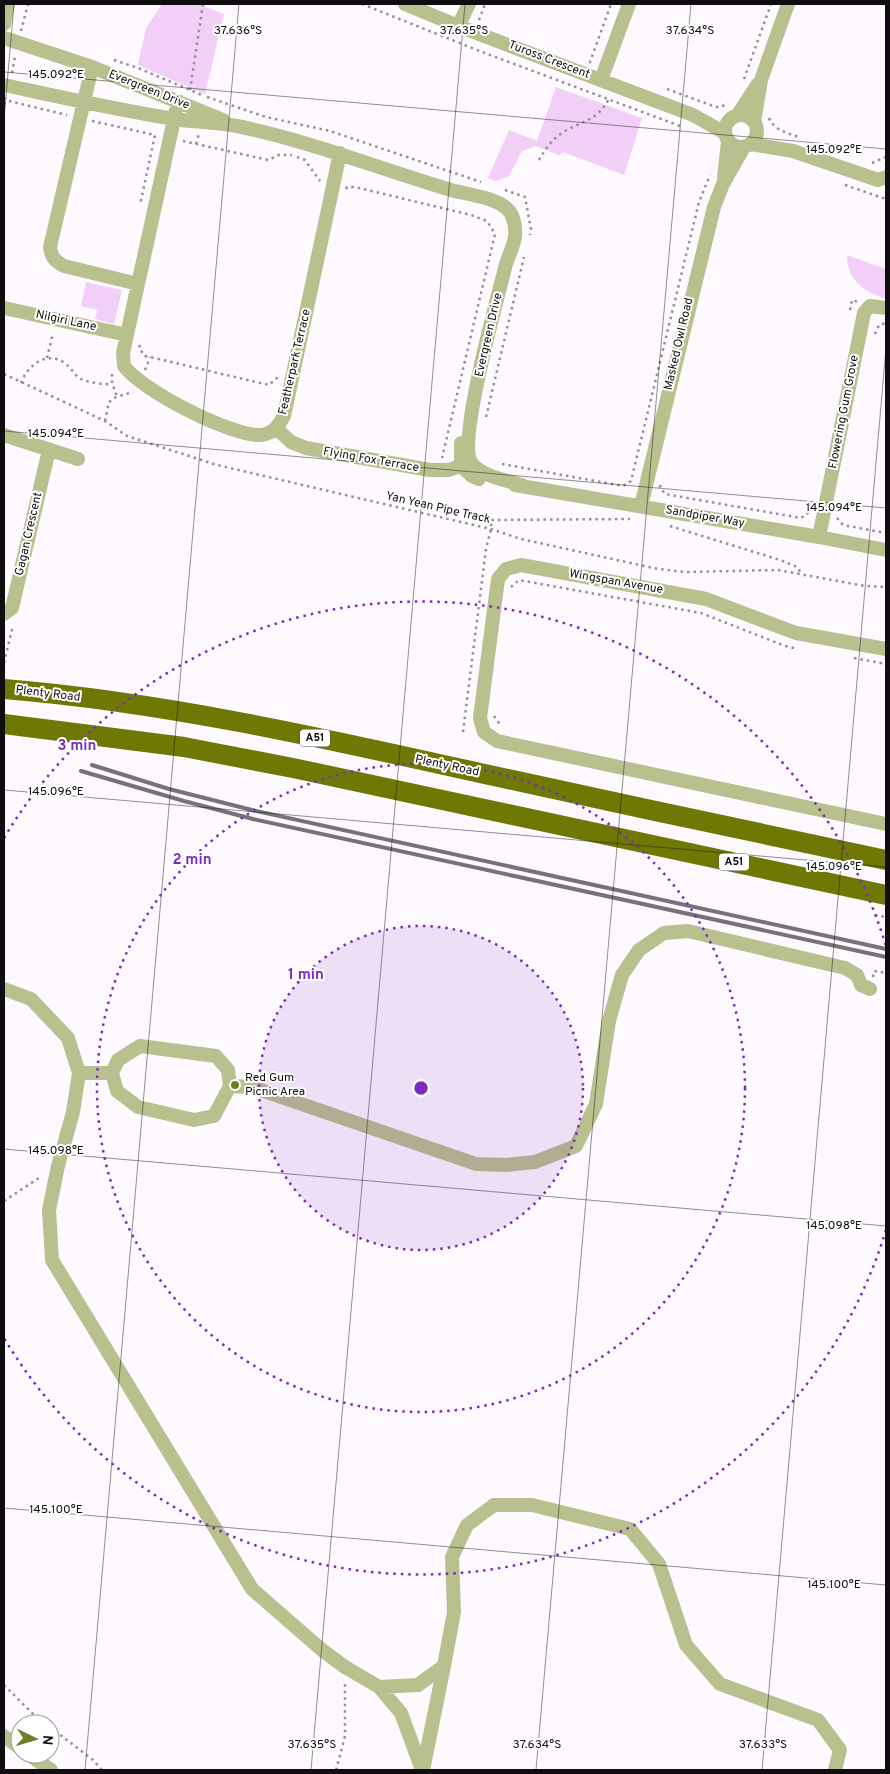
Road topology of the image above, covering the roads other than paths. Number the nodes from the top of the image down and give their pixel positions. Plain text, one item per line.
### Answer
1 (8, 4) edge
2 (405, 4) edge
3 (468, 4) edge
4 (629, 4) edge
5 (788, 4) edge
6 (4, 24) edge
7 (458, 26) junction
8 (4, 38) edge
9 (92, 67) junction
10 (760, 80) junction
11 (607, 83) junction
12 (4, 85) edge
13 (178, 101) junction
14 (84, 102) junction
15 (173, 119) junction
16 (236, 126) junction
17 (755, 126) junction
18 (730, 127) junction
19 (747, 146) junction
20 (793, 151) junction
21 (340, 153) junction
22 (886, 177) edge
23 (723, 184) junction
24 (138, 284) junction
25 (4, 308) edge
26 (886, 308) edge
27 (127, 334) junction
28 (276, 428) junction
29 (4, 435) edge
30 (49, 450) junction
31 (78, 459) dead end
32 (466, 464) junction
33 (641, 506) junction
34 (819, 537) junction
35 (886, 550) edge
36 (5, 613) edge
37 (886, 649) edge
38 (4, 689) edge
39 (4, 724) edge
40 (886, 824) edge
41 (886, 860) edge
42 (886, 895) edge
43 (4, 989) edge
44 (870, 989) dead end
45 (79, 1073) junction
46 (112, 1073) junction
47 (230, 1086) junction
48 (444, 1666) junction
49 (379, 1687) junction
50 (423, 1770) edge
51 (835, 1770) edge

1 - 6 street
2 - 7 street, Tuross Crescent
3 - 7 street
4 - 11 street
5 - 10 street
7 - 11 street, Tuross Crescent
8 - 9 street, Evergreen Drive
9 - 13 street, Evergreen Drive
9 - 14 street
10 - 17 street
10 - 18 street
11 - 18 street, Tuross Crescent
12 - 14 street, Evergreen Drive
13 - 15 street, Featherpark Terrace
13 - 16 street, Evergreen Drive
14 - 15 street, Evergreen Drive
14 - 24 street
15 - 16 street, Evergreen Drive
15 - 24 street, Featherpark Terrace
16 - 21 street, Evergreen Drive
17 - 18 street
17 - 19 street
17 - 20 street
18 - 19 street
18 - 23 street
19 - 20 street
19 - 23 street
20 - 22 street
21 - 28 street, Featherpark Terrace
21 - 32 street, Evergreen Drive
23 - 33 street, Masked Owl Road
24 - 27 street, Featherpark Terrace
25 - 27 street, Nilgiri Lane
26 - 34 street, Flowering Gum Grove
27 - 28 street, Featherpark Terrace
28 - 32 street, Flying Fox Terrace
29 - 30 street
30 - 31 street
30 - 36 street, Gagan Crescent
32 - 33 street, Sandpiper Way
33 - 34 street, Sandpiper Way
34 - 35 street, Sandpiper Way
37 - 40 street, Wingspan Avenue
38 - 41 highway, Plenty Road / A51
39 - 42 highway, A51
43 - 45 street
44 - 47 street
45 - 46 street
45 - 49 street
46 - 47 street
46 - 47 street
48 - 49 street
48 - 50 street
48 - 51 street
49 - 50 street

